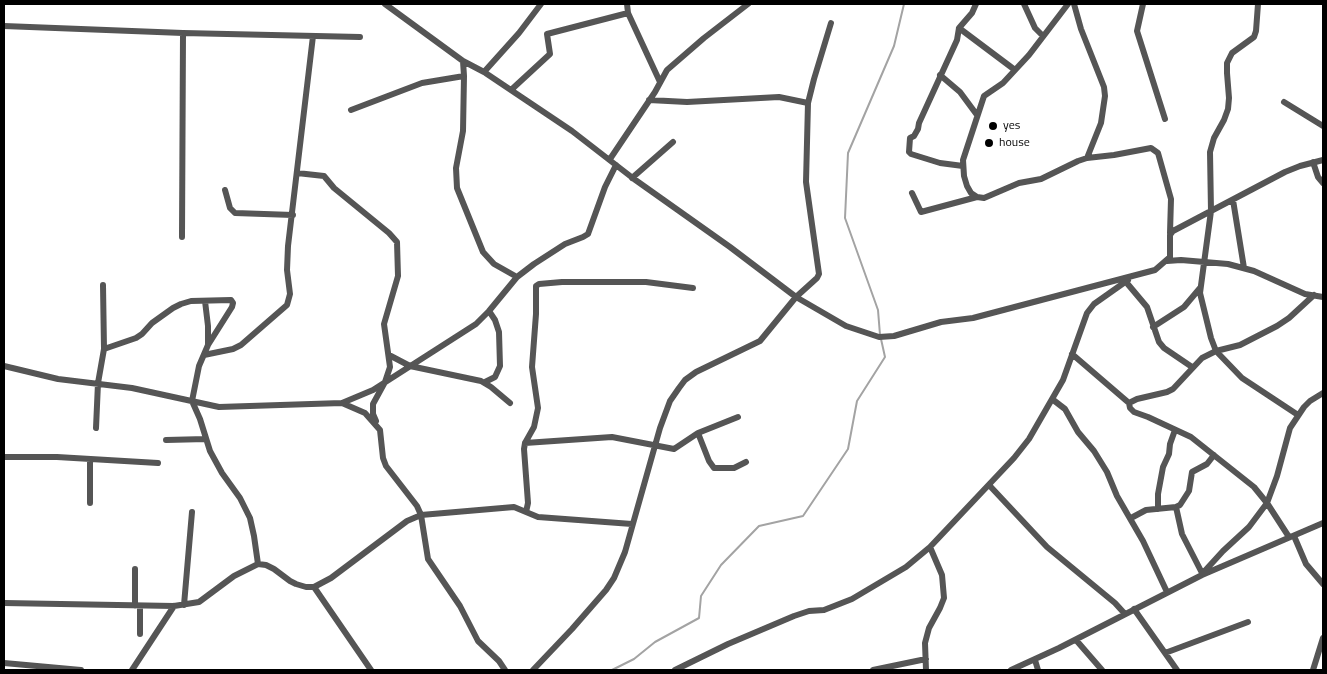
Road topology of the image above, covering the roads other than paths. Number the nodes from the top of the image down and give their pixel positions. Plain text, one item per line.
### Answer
1 (385, 4) edge
2 (541, 4) edge
3 (627, 4) edge
4 (748, 4) edge
5 (976, 4) edge
6 (1024, 4) edge
7 (1068, 4) edge
8 (1074, 4) edge
9 (1143, 4) edge
10 (1258, 4) edge
11 (628, 13) junction
12 (831, 23) dead end
13 (4, 26) edge
14 (959, 28) junction
15 (183, 33) junction
16 (313, 36) junction
17 (1043, 36) junction
18 (360, 37) dead end
19 (463, 61) junction
20 (1015, 70) junction
21 (484, 72) junction
22 (940, 75) junction
23 (464, 76) junction
24 (660, 82) junction
25 (511, 90) junction
26 (649, 100) junction
27 (1284, 102) dead end
28 (808, 103) junction
29 (351, 110) dead end
30 (977, 115) junction
31 (1166, 119) dead end
32 (1323, 126) edge
33 (673, 142) dead end
34 (1087, 158) junction
35 (610, 159) junction
36 (1323, 160) edge
37 (1313, 162) junction
38 (616, 165) junction
39 (963, 166) junction
40 (298, 172) junction
41 (632, 178) junction
42 (1323, 183) edge
43 (225, 190) dead end
44 (912, 193) dead end
45 (977, 197) junction
46 (1233, 200) junction
47 (1212, 211) junction
48 (293, 215) junction
49 (1170, 233) junction
50 (182, 237) dead end
51 (1167, 261) junction
52 (1205, 262) junction
53 (1244, 268) junction
54 (1134, 276) junction
55 (517, 277) junction
56 (1126, 282) junction
57 (103, 285) dead end
58 (692, 288) dead end
59 (1200, 288) junction
60 (1314, 295) junction
61 (796, 297) junction
62 (1323, 297) edge
63 (205, 302) junction
64 (489, 312) junction
65 (1153, 327) junction
66 (208, 345) junction
67 (104, 349) junction
68 (1216, 351) junction
69 (1072, 354) junction
70 (204, 355) junction
71 (389, 355) junction
72 (4, 366) edge
73 (410, 366) junction
74 (1192, 367) junction
75 (385, 382) junction
76 (485, 382) junction
77 (98, 383) junction
78 (1323, 392) edge
79 (1052, 399) junction
80 (192, 400) junction
81 (342, 403) junction
82 (510, 403) dead end
83 (1129, 404) junction
84 (1298, 414) junction
85 (738, 418) dead end
86 (96, 428) dead end
87 (380, 430) junction
88 (1175, 430) junction
89 (698, 433) junction
90 (206, 439) junction
91 (166, 440) dead end
92 (525, 443) junction
93 (655, 445) junction
94 (1214, 455) junction
95 (4, 458) edge
96 (90, 460) junction
97 (746, 462) dead end
98 (158, 463) dead end
99 (989, 485) junction
100 (90, 503) dead end
101 (1267, 503) junction
102 (1176, 507) junction
103 (1158, 509) junction
104 (192, 512) dead end
105 (526, 512) junction
106 (421, 515) junction
107 (1132, 518) junction
108 (1323, 523) edge
109 (632, 524) junction
110 (1292, 536) junction
111 (930, 547) junction
112 (258, 564) junction
113 (135, 569) dead end
114 (1202, 574) junction
115 (1323, 584) edge
116 (314, 587) junction
117 (1167, 592) junction
118 (4, 603) edge
119 (184, 605) junction
120 (137, 606) junction
121 (174, 606) junction
122 (1134, 608) junction
123 (1125, 614) junction
124 (1248, 622) dead end
125 (140, 634) dead end
126 (1323, 638) edge
127 (1076, 640) junction
128 (1165, 653) junction
129 (926, 659) junction
130 (1035, 660) junction
131 (4, 663) edge
132 (81, 670) edge
133 (132, 670) edge
134 (370, 670) edge
135 (505, 670) edge
136 (533, 670) edge
137 (675, 670) edge
138 (873, 670) edge
139 (926, 670) edge
140 (1011, 670) edge
141 (1038, 670) edge
142 (1102, 670) edge
143 (1177, 670) edge
144 (1313, 670) edge

1 - 19 street
2 - 21 street
3 - 11 street
4 - 24 street
5 - 14 street
6 - 17 street
7 - 17 street
8 - 34 street
9 - 31 street
10 - 47 street
11 - 24 street
11 - 25 street
12 - 28 street
13 - 15 street
14 - 20 street
14 - 22 street
15 - 16 street
15 - 50 street
16 - 18 street
16 - 40 street
17 - 20 street
19 - 21 street
19 - 23 street
20 - 30 street
21 - 25 street
22 - 30 street
22 - 39 street
23 - 29 street
23 - 55 street
24 - 26 street
25 - 35 street
26 - 28 street
26 - 35 street
27 - 32 street
28 - 61 street
30 - 39 street
33 - 41 street
34 - 45 street
34 - 49 street
35 - 38 street
36 - 37 street
37 - 42 street
37 - 46 street
38 - 41 street
38 - 55 street
39 - 45 street
40 - 48 street
40 - 71 street
41 - 61 street
43 - 48 street
44 - 45 street
46 - 47 street
46 - 53 street
47 - 49 street
47 - 52 street
48 - 70 street
49 - 51 street
51 - 52 street
51 - 54 street
52 - 53 street
52 - 59 street
53 - 60 street
54 - 56 street
54 - 61 street
55 - 64 street
56 - 65 street
56 - 69 street
57 - 67 street
58 - 92 street
59 - 65 street
59 - 68 street
60 - 62 street
60 - 68 street
61 - 93 street
63 - 66 street
63 - 66 street
63 - 67 street
64 - 73 street
64 - 76 street
65 - 74 street
66 - 70 street
67 - 77 street
68 - 74 street
68 - 84 street
69 - 79 street
69 - 83 street
70 - 80 street
71 - 73 street
71 - 75 street
72 - 77 street
73 - 75 street
73 - 76 street
74 - 83 street
75 - 81 street
75 - 87 street
76 - 82 street
77 - 80 street
77 - 86 street
78 - 84 street
79 - 99 street
79 - 107 street
80 - 81 street
80 - 90 street
81 - 87 street
83 - 88 street
84 - 101 street
85 - 89 street
87 - 106 street
88 - 94 street
88 - 103 street
89 - 93 street
89 - 97 street
90 - 91 street
90 - 112 street
92 - 93 street
92 - 105 street
93 - 109 street
94 - 101 street
94 - 102 street
95 - 96 street
96 - 98 street
96 - 100 street
99 - 111 street
99 - 123 street
101 - 110 street
101 - 114 street
102 - 103 street
102 - 114 street
103 - 107 street
104 - 119 street
105 - 106 street
105 - 109 street
106 - 116 street
106 - 135 street
107 - 117 street
108 - 110 street
109 - 136 street
110 - 114 street
110 - 115 street
111 - 129 street
111 - 137 street
112 - 116 street
112 - 119 street
113 - 120 street
114 - 117 street
116 - 134 street
117 - 122 street
118 - 120 street
119 - 121 street
120 - 121 street
120 - 125 street
121 - 133 street
122 - 123 street
122 - 128 street
123 - 127 street
124 - 128 street
126 - 144 street
127 - 130 street
127 - 142 street
128 - 143 street
129 - 138 street
129 - 139 street
130 - 140 street
130 - 141 street
131 - 132 street

